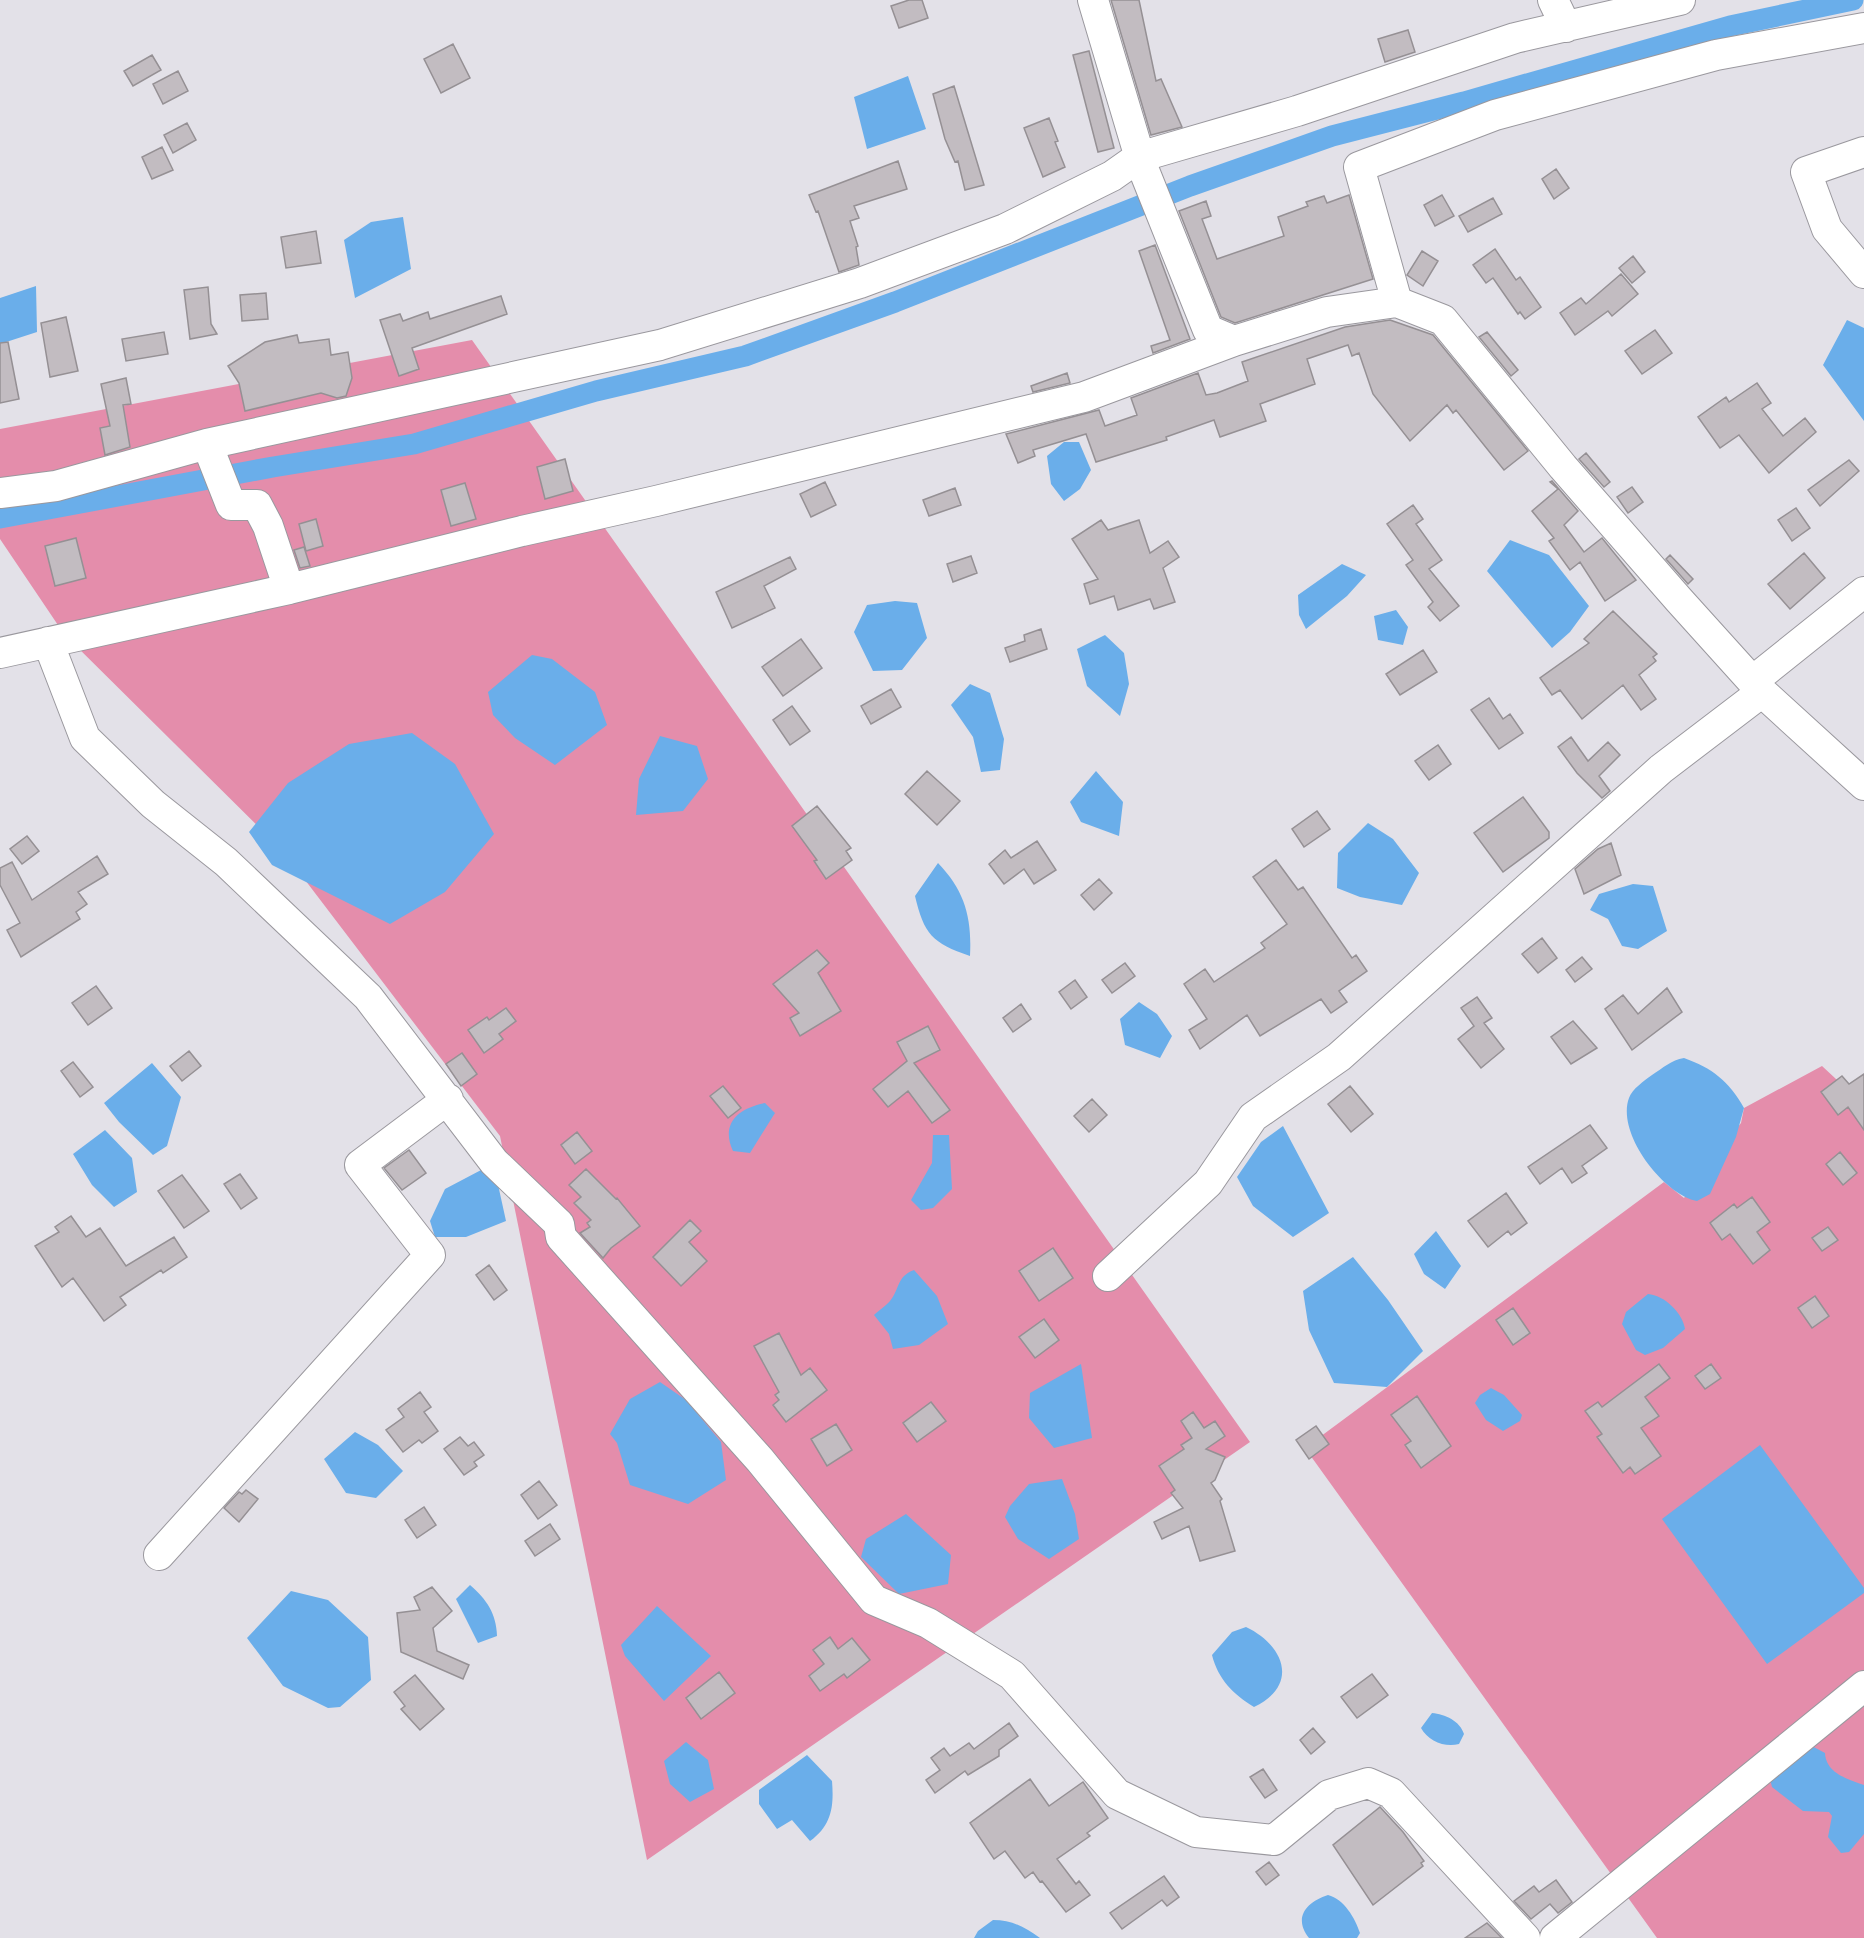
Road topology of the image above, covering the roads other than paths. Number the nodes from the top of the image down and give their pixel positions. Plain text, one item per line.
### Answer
1 (1093, 0) edge
2 (1553, 0) edge
3 (1680, 0) edge
4 (1566, 27) junction
5 (1864, 28) edge
6 (1864, 152) edge
7 (1141, 163) junction
8 (1864, 273) edge
9 (1397, 303) junction
10 (1234, 341) junction
11 (207, 444) junction
12 (0, 493) edge
13 (289, 589) junction
14 (1864, 592) edge
15 (48, 642) junction
16 (0, 653) edge
17 (1758, 686) junction
18 (1864, 785) edge
19 (447, 1099) junction
20 (1108, 1276) dead end
21 (159, 1555) dead end
22 (1864, 1686) edge
23 (1525, 1938) edge
24 (1555, 1938) edge

1 - 7 street
2 - 4 street
3 - 4 street
4 - 7 street
5 - 9 street
6 - 8 street
7 - 10 street
7 - 11 street
9 - 10 street
9 - 17 street
10 - 13 street
11 - 12 street
11 - 13 street
13 - 15 street
14 - 17 street
15 - 16 street
15 - 19 street
17 - 18 street
17 - 20 street
19 - 21 street
19 - 23 street
22 - 24 street

